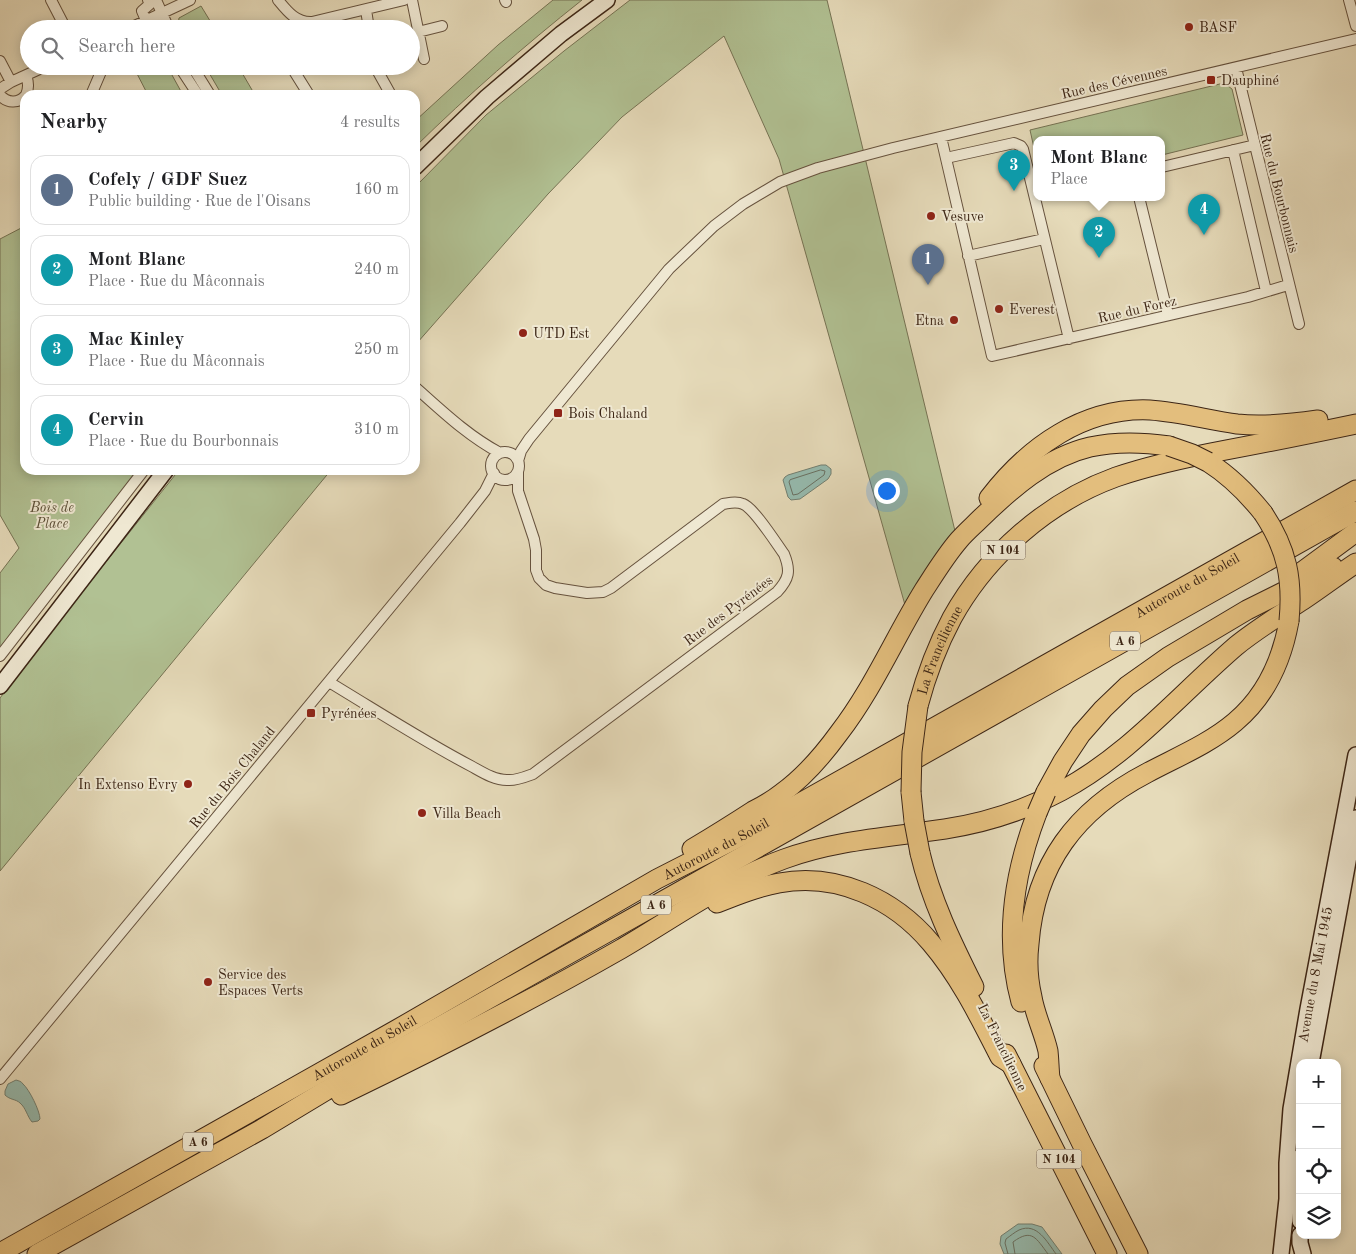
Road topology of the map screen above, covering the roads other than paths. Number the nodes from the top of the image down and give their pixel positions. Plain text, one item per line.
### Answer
1 (51, 0) edge
2 (148, 0) edge
3 (156, 0) edge
4 (190, 0) edge
5 (278, 0) edge
6 (404, 0) edge
7 (412, 0) edge
8 (607, 0) edge
9 (1349, 0) edge
10 (366, 10) junction
11 (162, 14) junction
12 (61, 20) edge
13 (146, 20) edge
14 (148, 20) edge
15 (165, 20) edge
16 (297, 20) edge
17 (321, 20) edge
18 (368, 20) edge
19 (416, 20) edge
20 (442, 26) dead end
21 (1356, 26) edge
22 (420, 32) edge
23 (1356, 39) edge
24 (420, 41) edge
25 (424, 59) dead end
26 (0, 61) edge
27 (1236, 68) junction
28 (100, 75) edge
29 (185, 75) edge
30 (198, 75) edge
31 (296, 75) edge
32 (380, 75) edge
33 (392, 75) edge
34 (26, 76) joint
35 (383, 81) junction
36 (11, 82) junction
37 (0, 89) edge
38 (27, 90) edge
39 (94, 90) edge
40 (195, 90) edge
41 (207, 90) edge
42 (306, 90) edge
43 (388, 90) edge
44 (0, 95) edge
45 (20, 100) edge
46 (941, 137) junction
47 (1255, 145) junction
48 (1233, 150) junction
49 (946, 158) junction
50 (420, 162) edge
51 (1165, 165) edge
52 (1033, 185) edge
53 (1037, 201) edge
54 (1140, 201) edge
55 (1044, 239) junction
56 (968, 256) junction
57 (1288, 285) junction
58 (1266, 291) junction
59 (1168, 315) junction
60 (1298, 324) dead end
61 (1069, 339) junction
62 (420, 391) edge
63 (1356, 415) edge
64 (1356, 424) edge
65 (529, 439) junction
66 (482, 443) junction
67 (505, 453) junction
68 (518, 466) junction
69 (493, 468) junction
70 (140, 475) edge
71 (162, 475) edge
72 (504, 479) junction
73 (1356, 490) edge
74 (485, 491) junction
75 (518, 491) junction
76 (1356, 511) edge
77 (1356, 532) edge
78 (959, 540) junction
79 (1356, 554) edge
80 (1356, 563) edge
81 (1247, 610) junction
82 (0, 656) edge
83 (330, 682) junction
84 (0, 686) edge
85 (1356, 755) edge
86 (1356, 818) edge
87 (657, 879) junction
88 (621, 948) junction
89 (1312, 1059) edge
90 (1011, 1064) junction
91 (1050, 1078) junction
92 (0, 1079) edge
93 (262, 1129) junction
94 (1300, 1239) edge
95 (0, 1254) edge
96 (36, 1254) edge
97 (1107, 1254) edge
98 (1138, 1254) edge
99 (1281, 1254) edge
100 (1303, 1254) edge

1 - 12 street
2 - 13 street
3 - 11 street
4 - 11 street
5 - 16 street
6 - 10 street
7 - 19 street
8 - 50 main road
9 - 21 street
10 - 17 street
10 - 18 street
11 - 14 street
11 - 15 street
20 - 22 street
23 - 27 street, Rue des Cévennes
24 - 25 street
26 - 36 street
27 - 46 street, Rue des Cévennes
27 - 47 street, Rue du Bourbonnais
28 - 39 street
29 - 40 street
30 - 41 street
31 - 42 street
32 - 35 street
33 - 35 street
34 - 36 street
34 - 38 street
35 - 43 street
36 - 37 street
44 - 45 street
46 - 49 street
46 - 65 street, Rue des Cévennes
47 - 48 street
47 - 57 street, Rue du Bourbonnais
48 - 51 street
48 - 58 street
49 - 52 street
49 - 56 street
53 - 55 street
54 - 59 street
55 - 56 street
55 - 61 street
56 - 61 street, Rue du Forez
57 - 58 street, Rue du Forez
57 - 60 street, Rue du Bourbonnais
58 - 59 street, Rue du Forez
59 - 61 street, Rue du Forez
62 - 66 street
63 - 78 highway
64 - 90 highway, La Francilienne / N 104, bridge
65 - 67 street
65 - 68 street
66 - 67 street
66 - 69 street
67 - 68 street
67 - 69 street
68 - 72 street
68 - 75 street, Rue des Pyrénées
69 - 72 street
69 - 74 street, Rue du Bois Chaland
70 - 82 street
71 - 84 main road
72 - 74 street, Rue du Bois Chaland
72 - 75 street, Rue des Pyrénées
73 - 87 highway, Autoroute du Soleil / A 6
74 - 83 street, Rue du Bois Chaland
75 - 83 street, Rue des Pyrénées
76 - 93 highway, Autoroute du Soleil / A 6
77 - 81 highway
78 - 87 highway
78 - 91 highway, bridge
79 - 81 highway, La Francilienne / N 104
80 - 88 highway
81 - 91 highway, La Francilienne / N 104, bridge
83 - 92 street, Rue du Bois Chaland
85 - 99 main road, Avenue du 8 Mai 1945
86 - 89 main road, Avenue du 8 Mai 1945
87 - 95 highway, Autoroute du Soleil / A 6
88 - 90 highway
88 - 93 highway
90 - 97 highway, La Francilienne / N 104
91 - 98 highway, La Francilienne / N 104
93 - 96 highway, Autoroute du Soleil / A 6
94 - 100 main road

